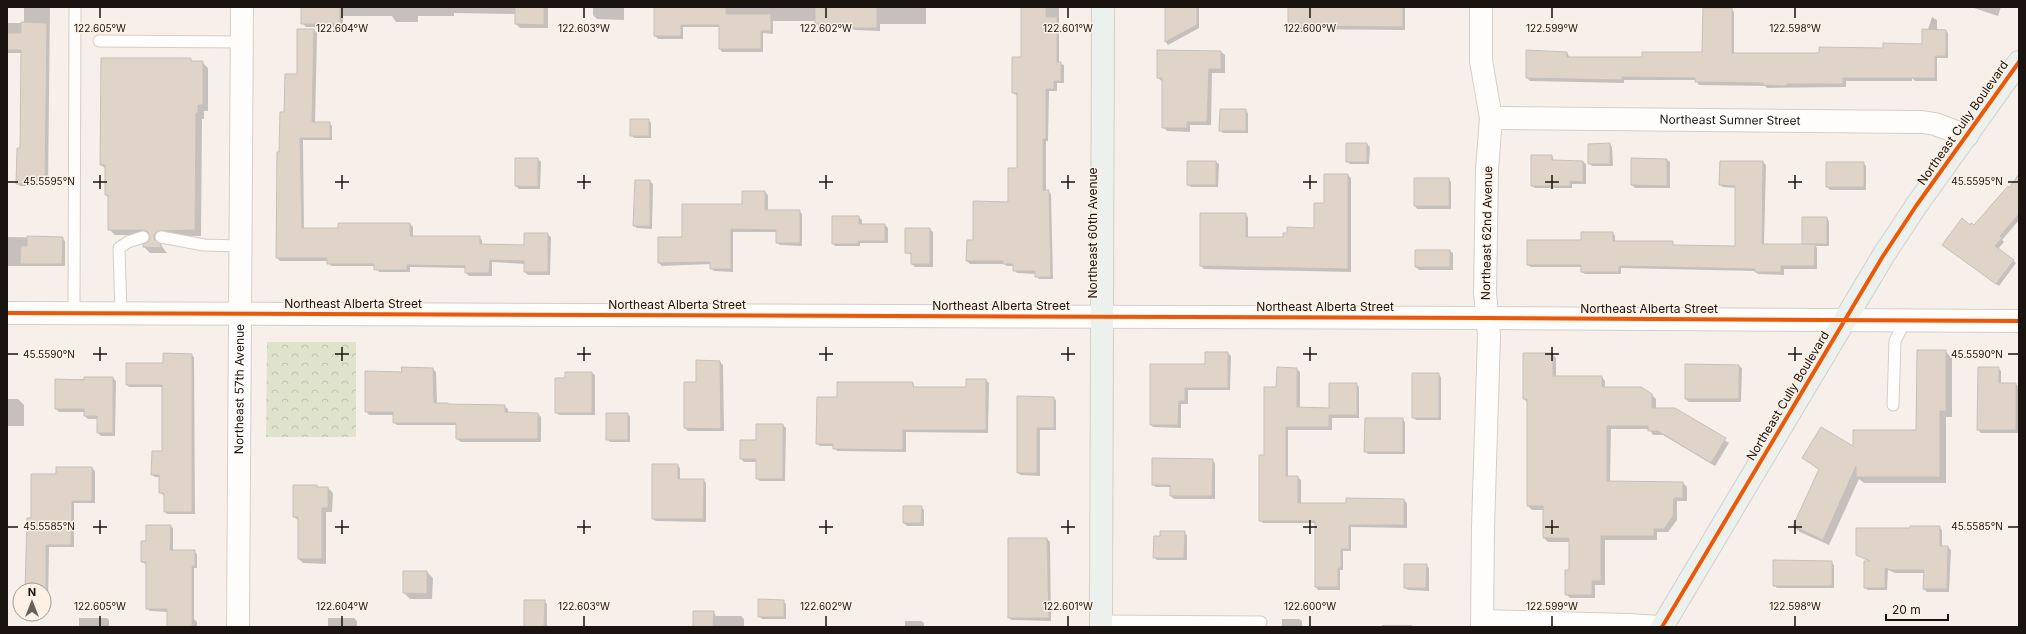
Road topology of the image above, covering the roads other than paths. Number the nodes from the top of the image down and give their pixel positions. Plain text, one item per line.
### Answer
1 (75, 7) edge
2 (242, 7) edge
3 (1103, 7) edge
4 (1481, 7) edge
5 (99, 41) dead end
6 (242, 42) junction
7 (2019, 62) edge
8 (1491, 118) junction
9 (1967, 136) junction
10 (161, 237) dead end
11 (143, 238) dead end
12 (240, 246) junction
13 (7, 313) edge
14 (74, 313) junction
15 (121, 313) junction
16 (239, 314) junction
17 (1103, 317) junction
18 (1487, 318) junction
19 (1845, 320) junction
20 (1905, 320) junction
21 (2019, 321) edge
22 (1893, 405) dead end
23 (1261, 622) dead end
24 (1101, 624) edge
25 (1482, 624) edge
26 (238, 627) edge
27 (1659, 627) edge
28 (1662, 627) edge

1 - 14 lane
2 - 6 street, Northeast 57th Avenue
3 - 17 main road, Northeast 60th Avenue
4 - 8 street, Northeast 62nd Avenue
5 - 6 lane
6 - 12 street, Northeast 57th Avenue
7 - 9 main road, Northeast Cully Boulevard
8 - 9 street, Northeast Sumner Street
8 - 18 street, Northeast 62nd Avenue
9 - 19 main road, Northeast Cully Boulevard
10 - 12 lane
11 - 15 lane
12 - 16 street, Northeast 57th Avenue
13 - 14 street, Northeast Alberta Street
14 - 15 street, Northeast Alberta Street
15 - 16 street, Northeast Alberta Street
16 - 17 street, Northeast Alberta Street
16 - 26 street, Northeast 57th Avenue
17 - 18 street, Northeast Alberta Street
17 - 24 main road, Northeast 60th Avenue
18 - 19 street, Northeast Alberta Street
18 - 25 street, Northeast 62nd Avenue
19 - 20 street, Northeast Alberta Street
19 - 28 main road, Northeast Cully Boulevard
20 - 21 street, Northeast Alberta Street
20 - 22 lane
23 - 24 lane
25 - 27 street

